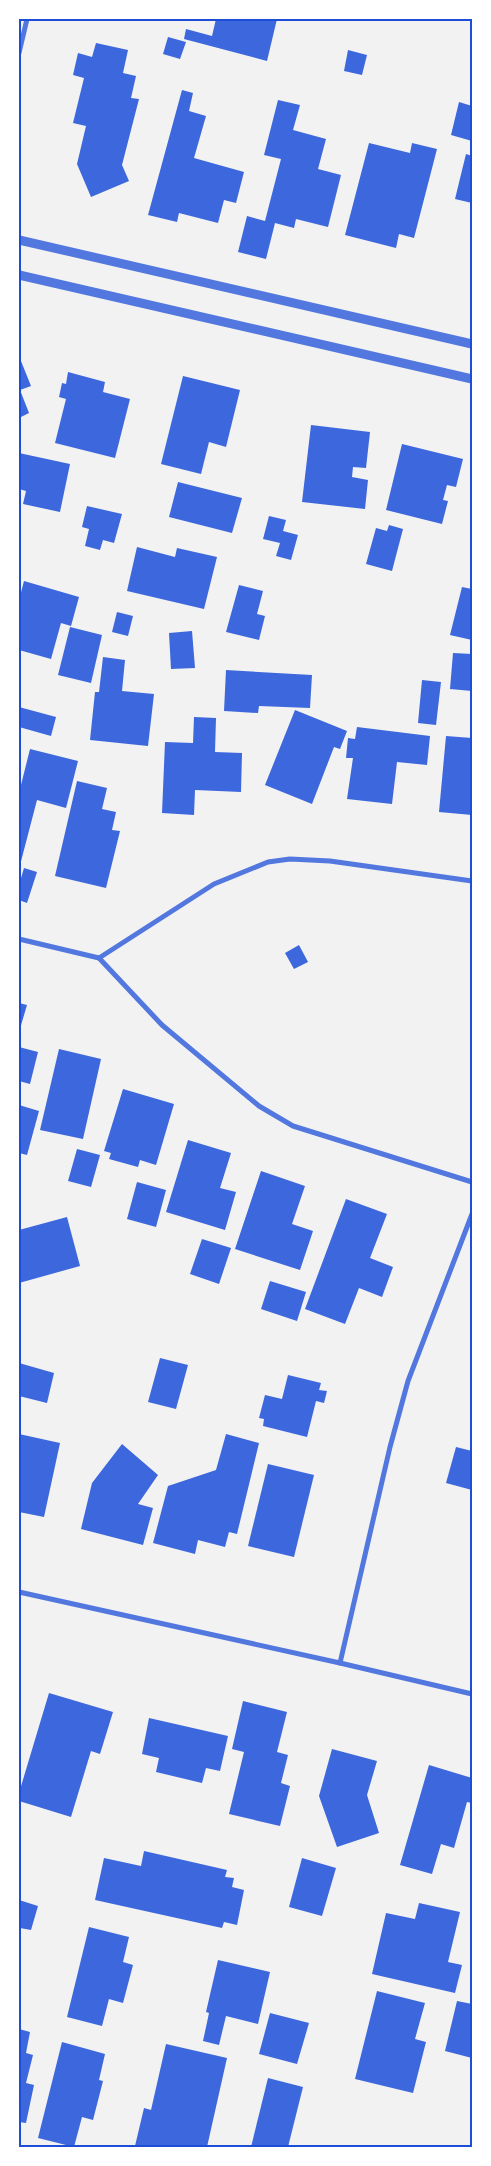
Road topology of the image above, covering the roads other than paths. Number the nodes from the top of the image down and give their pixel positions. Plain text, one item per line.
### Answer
1 (27, 19) edge
2 (19, 53) edge
3 (19, 240) edge
4 (19, 275) edge
5 (472, 344) edge
6 (472, 379) edge
7 (472, 882) edge
8 (19, 939) edge
9 (99, 958) junction
10 (472, 1182) edge
11 (472, 1214) edge
12 (19, 1592) edge
13 (340, 1663) junction
14 (472, 1694) edge

1 - 2 street
3 - 5 street
4 - 6 street
7 - 9 street
8 - 9 street
9 - 10 street
11 - 13 street
12 - 13 street
13 - 14 street

